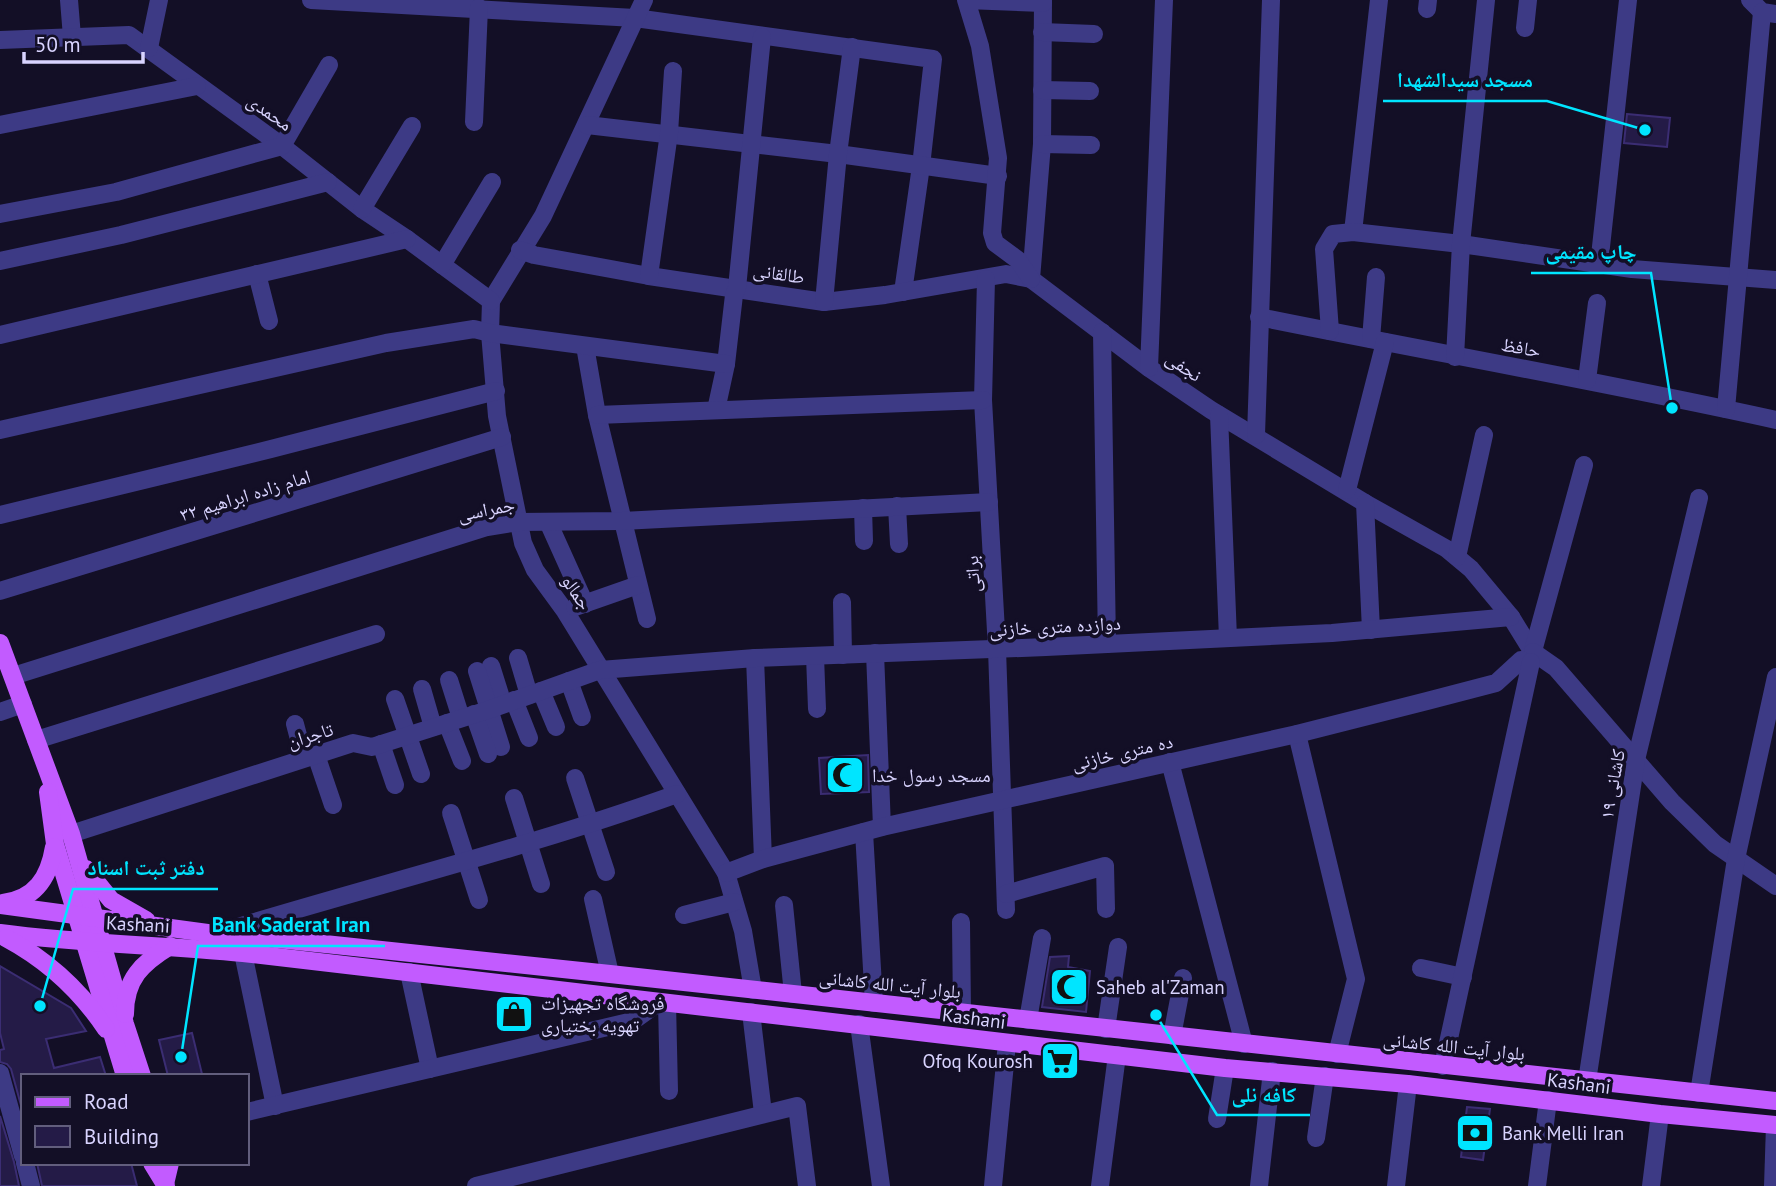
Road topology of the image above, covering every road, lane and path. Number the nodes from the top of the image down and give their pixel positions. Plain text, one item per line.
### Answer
1 (69, 0) edge
2 (159, 0) edge
3 (311, 0) edge
4 (644, 0) edge
5 (1164, 0) edge
6 (1271, 0) edge
7 (1379, 0) edge
8 (1486, 0) edge
9 (1528, 0) edge
10 (1628, 0) edge
11 (1043, 2) edge
12 (480, 8) junction
13 (1763, 9) edge
14 (635, 18) junction
15 (1525, 28) dead end
16 (1042, 32) junction
17 (1094, 34) dead end
18 (72, 37) junction
19 (762, 37) junction
20 (0, 40) edge
21 (852, 47) junction
22 (149, 48) junction
23 (329, 65) dead end
24 (673, 71) dead end
25 (197, 86) junction
26 (1042, 90) junction
27 (1090, 91) dead end
28 (474, 122) dead end
29 (0, 125) edge
30 (587, 125) junction
31 (412, 126) dead end
32 (669, 133) junction
33 (1042, 144) junction
34 (750, 145) junction
35 (1091, 145) dead end
36 (282, 146) junction
37 (838, 154) junction
38 (921, 166) junction
39 (998, 176) junction
40 (328, 182) junction
41 (492, 182) dead end
42 (362, 209) junction
43 (0, 214) edge
44 (1353, 232) junction
45 (407, 239) junction
46 (1461, 244) junction
47 (520, 250) junction
48 (0, 261) edge
49 (442, 265) junction
50 (1599, 265) junction
51 (257, 274) junction
52 (649, 276) junction
53 (1376, 277) dead end
54 (1737, 277) junction
55 (986, 279) junction
56 (1031, 279) junction
57 (1776, 280) edge
58 (737, 288) junction
59 (903, 292) junction
60 (491, 301) junction
61 (824, 302) junction
62 (1597, 303) dead end
63 (1259, 317) junction
64 (269, 321) dead end
65 (1329, 331) junction
66 (1102, 332) junction
67 (490, 333) junction
68 (0, 335) edge
69 (1378, 340) junction
70 (585, 346) junction
71 (1455, 357) junction
72 (726, 364) junction
73 (1149, 368) junction
74 (1587, 380) junction
75 (496, 391) junction
76 (983, 400) junction
77 (1726, 409) junction
78 (716, 410) junction
79 (597, 415) junction
80 (1219, 415) junction
81 (1776, 420) edge
82 (0, 430) edge
83 (1256, 435) junction
84 (1484, 435) dead end
85 (502, 437) junction
86 (1584, 465) dead end
87 (1347, 491) junction
88 (1699, 498) dead end
89 (989, 502) junction
90 (1365, 503) junction
91 (897, 506) junction
92 (863, 508) junction
93 (0, 515) edge
94 (622, 521) junction
95 (517, 522) junction
96 (549, 524) junction
97 (864, 541) dead end
98 (899, 544) dead end
99 (1457, 557) junction
100 (638, 584) junction
101 (0, 591) edge
102 (842, 602) dead end
103 (585, 604) junction
104 (565, 611) junction
105 (1511, 617) junction
106 (648, 619) dead end
107 (1371, 629) junction
108 (376, 634) dead end
109 (1228, 638) junction
110 (0, 643) edge
111 (1107, 644) junction
112 (997, 649) junction
113 (875, 653) junction
114 (843, 655) junction
115 (1530, 655) junction
116 (815, 656) junction
117 (518, 658) dead end
118 (755, 658) junction
119 (484, 668) dead end
120 (600, 670) junction
121 (13, 676) junction
122 (1776, 677) edge
123 (449, 680) dead end
124 (569, 681) junction
125 (422, 689) dead end
126 (395, 699) dead end
127 (23, 704) junction
128 (488, 709) junction
129 (817, 709) dead end
130 (0, 712) edge
131 (582, 718) dead end
132 (295, 724) dead end
133 (556, 727) dead end
134 (1297, 734) junction
135 (406, 736) junction
136 (529, 738) dead end
137 (36, 740) junction
138 (381, 744) junction
139 (495, 750) dead end
140 (310, 756) junction
141 (1636, 760) junction
142 (44, 761) junction
143 (461, 761) dead end
144 (1170, 762) junction
145 (421, 774) dead end
146 (575, 778) dead end
147 (395, 785) dead end
148 (677, 794) junction
149 (514, 798) dead end
150 (1004, 800) junction
151 (333, 804) dead end
152 (451, 813) dead end
153 (591, 825) junction
154 (882, 827) junction
155 (864, 832) junction
156 (73, 840) junction
157 (528, 842) junction
158 (55, 844) junction
159 (763, 859) junction
160 (1736, 859) junction
161 (466, 860) junction
162 (606, 872) dead end
163 (726, 873) junction
164 (541, 884) dead end
165 (1776, 886) edge
166 (593, 899) dead end
167 (480, 900) dead end
168 (734, 902) junction
169 (0, 904) edge
170 (784, 905) dead end
171 (1106, 909) dead end
172 (52, 913) junction
173 (684, 915) dead end
174 (76, 916) junction
175 (104, 919) junction
176 (961, 922) dead end
177 (0, 934) edge
178 (215, 934) junction
179 (169, 937) junction
180 (1042, 938) dead end
181 (50, 940) junction
182 (101, 942) junction
183 (1118, 947) dead end
184 (243, 953) junction
185 (1421, 968) dead end
186 (409, 972) junction
187 (610, 974) junction
188 (1463, 977) junction
189 (1183, 978) dead end
190 (753, 990) junction
191 (793, 994) junction
192 (663, 1003) junction
193 (874, 1003) junction
194 (751, 1012) junction
195 (962, 1013) junction
196 (1028, 1020) junction
197 (125, 1024) junction
198 (859, 1024) junction
199 (1106, 1029) junction
200 (1172, 1036) junction
201 (115, 1042) junction
202 (1007, 1043) junction
203 (1244, 1044) junction
204 (1337, 1054) junction
205 (1117, 1055) junction
206 (1443, 1066) junction
207 (1225, 1068) junction
208 (430, 1069) junction
209 (1272, 1071) junction
210 (0, 1073) edge
211 (124, 1074) edge
212 (141, 1074) edge
213 (1325, 1076) junction
214 (1587, 1081) junction
215 (1408, 1084) junction
216 (669, 1091) dead end
217 (1699, 1093) junction
218 (1548, 1100) junction
219 (1776, 1101) edge
220 (275, 1106) junction
221 (248, 1112) edge
222 (763, 1113) junction
223 (1660, 1114) junction
224 (1217, 1119) dead end
225 (12, 1121) edge
226 (1775, 1125) edge
227 (1316, 1138) dead end
228 (21, 1150) edge
229 (26, 1165) edge
230 (153, 1165) edge
231 (170, 1165) edge
232 (166, 1185) edge
233 (31, 1186) edge
234 (476, 1186) edge
235 (807, 1186) edge
236 (881, 1186) edge
237 (993, 1186) edge
238 (1100, 1186) edge
239 (1259, 1186) edge
240 (1395, 1186) edge
241 (1537, 1186) edge
242 (1651, 1186) edge
243 (1773, 1186) edge

1 - 18 street
2 - 22 street
3 - 12 street
4 - 14 street
5 - 73 street
6 - 63 street
7 - 44 street
8 - 46 street
9 - 15 street
10 - 50 street
11 - 16 street
11 - 39 street, نجفی
12 - 14 street
12 - 28 street
13 - 54 street
14 - 19 street
14 - 30 street
16 - 17 street
16 - 26 street
18 - 20 street, محمدی
18 - 22 street, محمدی
19 - 21 street
19 - 34 street
21 - 37 street
21 - 38 street
22 - 25 street, محمدی
23 - 36 street
24 - 32 street
25 - 29 street
25 - 36 street, محمدی
26 - 27 street
26 - 33 street
30 - 32 street
30 - 47 street
31 - 42 street
32 - 34 street
32 - 52 street
33 - 35 street
33 - 56 street
34 - 37 street
34 - 58 street
36 - 40 street, محمدی
36 - 43 street
37 - 38 street
37 - 61 street
38 - 39 street
38 - 59 street
39 - 56 street, نجفی
40 - 42 street, محمدی
40 - 48 street
41 - 49 street
42 - 45 street, محمدی
44 - 46 street
44 - 65 street
45 - 49 street, محمدی
45 - 51 street
46 - 50 street
46 - 71 street
47 - 52 street, طالقانی
47 - 60 street
49 - 60 street, محمدی
50 - 54 street
51 - 64 street
51 - 68 street
52 - 58 street, طالقانی
53 - 69 street
54 - 57 street
54 - 77 street
55 - 56 street, طالقانی
55 - 59 street, طالقانی
55 - 76 street, براتی
56 - 66 street, نجفی
58 - 61 street, طالقانی
58 - 72 street
59 - 61 street, طالقانی
60 - 67 street, جمالو
62 - 74 street
63 - 65 street, حافظ
63 - 83 street
65 - 69 street, حافظ
66 - 73 street, نجفی
66 - 111 street
67 - 70 street
67 - 75 street, جمالو
67 - 82 street
69 - 71 street, حافظ
69 - 87 street
70 - 72 street
70 - 79 street
71 - 74 street, حافظ
72 - 78 street
73 - 80 street, نجفی
74 - 77 street, حافظ
75 - 85 street, جمالو
75 - 93 street
76 - 78 street
76 - 89 street, براتی
77 - 81 street, حافظ
78 - 79 street
79 - 94 street
80 - 83 street, نجفی
80 - 109 street
83 - 87 street, نجفی
84 - 99 street
85 - 95 street, جمالو
85 - 101 street, امام زاده ابراهیم ۳۲
86 - 115 street
87 - 90 street, نجفی
88 - 141 street, کاشانی ۱۹
89 - 91 street, جمراسی
89 - 112 street, براتی
90 - 99 street, نجفی
90 - 107 street
91 - 92 street, جمراسی
91 - 98 street
92 - 94 street, جمراسی
92 - 97 street
94 - 96 street, جمراسی
94 - 100 street
95 - 96 street, جمراسی
95 - 104 street, جمالو
95 - 121 street, جمراسی
96 - 103 street
99 - 105 street, نجفی
100 - 103 street
100 - 106 street
102 - 114 street
103 - 104 street
104 - 120 street, جمالو
105 - 107 street, دوازده متری خازنی
105 - 115 street, نجفی
107 - 109 street, دوازده متری خازنی
108 - 137 street
109 - 111 street, دوازده متری خازنی
110 - 121 main road
111 - 112 street, دوازده متری خازنی
112 - 113 street, دوازده متری خازنی
112 - 150 street, براتی
113 - 114 street, دوازده متری خازنی
113 - 154 street
114 - 116 street, دوازده متری خازنی
115 - 134 street, ده متری خازنی
115 - 141 street
115 - 188 street
116 - 118 street, دوازده متری خازنی
116 - 129 street
117 - 128 street
118 - 120 street, دوازده متری خازنی
118 - 159 street
119 - 128 street
120 - 124 street, تاجران
120 - 148 street, جمالو
121 - 127 main road
122 - 160 street
123 - 128 street
124 - 128 street, تاجران
124 - 131 street
125 - 128 street
126 - 135 street
127 - 130 street
127 - 137 main road
128 - 133 street
128 - 135 street, تاجران
128 - 136 street
128 - 139 street
128 - 143 street
132 - 140 street
134 - 144 street, ده متری خازنی
134 - 204 street
135 - 138 street, تاجران
135 - 145 street
137 - 142 main road
138 - 140 street, تاجران
138 - 147 street
140 - 151 street
140 - 156 street, تاجران
141 - 160 street
141 - 214 street, کاشانی ۱۹
142 - 156 main road
142 - 158 main road
144 - 150 street, ده متری خازنی
144 - 203 street
146 - 153 street
148 - 153 street
148 - 163 street, جمالو
149 - 157 street
150 - 154 street, ده متری خازنی
150 - 171 street, براتی
152 - 161 street
153 - 157 street
153 - 162 street
154 - 155 street, ده متری خازنی
155 - 159 street, ده متری خازنی
155 - 193 street
156 - 175 main road
156 - 179 main road
157 - 161 street
157 - 164 street
158 - 169 main road
158 - 174 main road
159 - 163 street, ده متری خازنی
160 - 165 street
160 - 217 street
161 - 167 street
161 - 178 street
163 - 168 street, جمالو
166 - 187 street
168 - 173 street
168 - 190 street, جمالو
169 - 172 main road, بلوار آیت الله کاشانی
170 - 191 street
172 - 174 main road, بلوار آیت الله کاشانی
172 - 181 main road
174 - 175 main road, بلوار آیت الله کاشانی
174 - 182 main road
175 - 179 main road, بلوار آیت الله کاشانی
175 - 182 main road
176 - 195 street
177 - 181 main road, Kashani
177 - 201 main road
178 - 179 main road, بلوار آیت الله کاشانی
178 - 187 main road, بلوار آیت الله کاشانی
179 - 182 main road, Kashani
179 - 184 main road, Kashani
179 - 197 main road
180 - 196 street
181 - 182 main road, Kashani
182 - 197 main road
182 - 201 main road
183 - 199 street
184 - 186 main road, Kashani
184 - 220 street
185 - 188 street
186 - 192 main road, Kashani
186 - 208 street
187 - 190 main road, بلوار آیت الله کاشانی
188 - 206 street
189 - 200 street
190 - 191 main road, بلوار آیت الله کاشانی
190 - 194 main road
191 - 193 main road, بلوار آیت الله کاشانی
192 - 194 main road, Kashani
192 - 208 street
192 - 216 street
193 - 195 main road, بلوار آیت الله کاشانی
194 - 198 main road, Kashani
194 - 222 street
195 - 196 main road, بلوار آیت الله کاشانی
196 - 199 main road, بلوار آیت الله کاشانی
197 - 212 main road
198 - 202 main road, Kashani
198 - 236 street
199 - 200 main road, بلوار آیت الله کاشانی
200 - 203 main road, بلوار آیت الله کاشانی
201 - 211 main road
202 - 205 main road, Kashani
202 - 237 street
203 - 204 main road, بلوار آیت الله کاشانی
204 - 206 main road, بلوار آیت الله کاشانی
205 - 207 main road, Kashani
205 - 238 street
206 - 214 main road, بلوار آیت الله کاشانی
207 - 209 main road, Kashani
207 - 224 street
208 - 220 street
209 - 213 main road, Kashani
209 - 239 street
210 - 225 street
213 - 215 main road, Kashani
213 - 227 street
214 - 217 main road, بلوار آیت الله کاشانی
215 - 218 main road, Kashani
215 - 240 street
217 - 219 main road, بلوار آیت الله کاشانی
218 - 223 main road, Kashani
218 - 241 street
220 - 221 street
222 - 234 street
222 - 235 street
223 - 226 main road, Kashani
223 - 242 street
225 - 228 street
226 - 243 street
229 - 233 street
230 - 232 main road
231 - 232 main road

